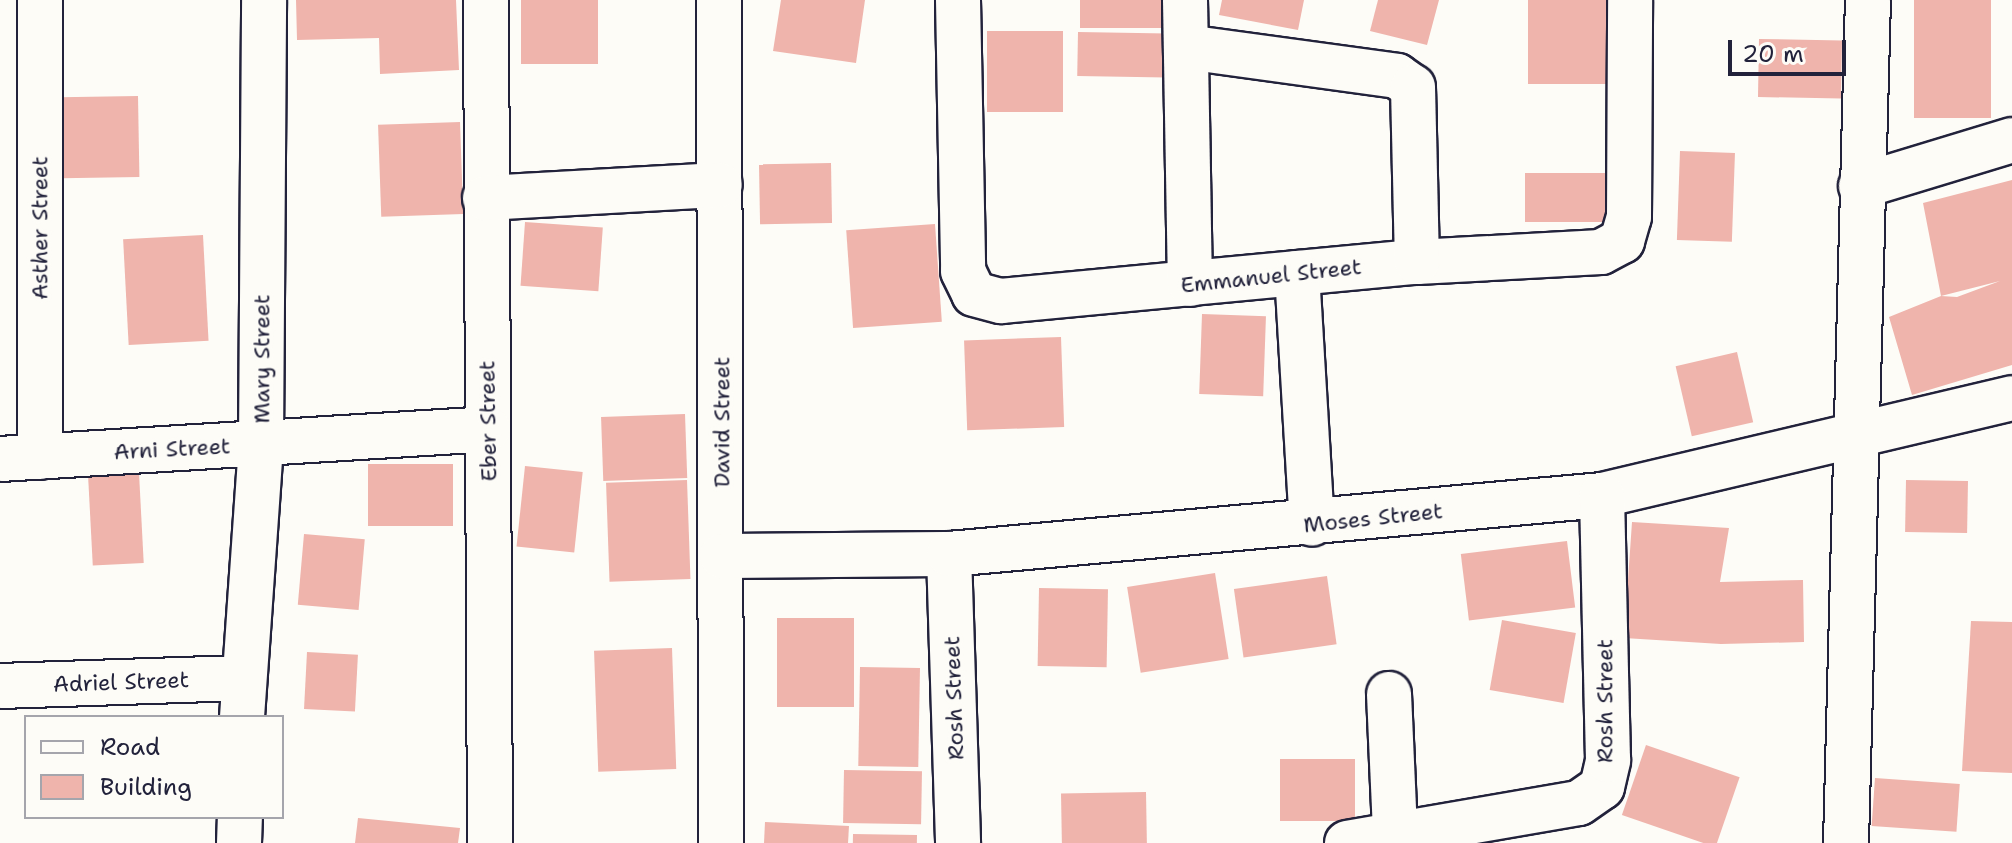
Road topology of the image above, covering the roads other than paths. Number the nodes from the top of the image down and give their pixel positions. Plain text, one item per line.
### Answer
1 (40, 0) edge
2 (264, 0) edge
3 (486, 0) edge
4 (719, 0) edge
5 (958, 0) edge
6 (1185, 0) edge
7 (1630, 0) edge
8 (1868, 0) edge
9 (1186, 47) junction
10 (2012, 140) edge
11 (720, 185) junction
12 (1861, 186) junction
13 (485, 198) junction
14 (1417, 262) junction
15 (1297, 273) junction
16 (1190, 284) junction
17 (2012, 398) edge
18 (488, 429) junction
19 (1857, 437) junction
20 (261, 444) junction
21 (20, 458) edge
22 (1602, 495) junction
23 (1312, 524) junction
24 (949, 554) junction
25 (722, 556) junction
26 (0, 686) edge
27 (1389, 694) dead end
28 (242, 697) edge
29 (240, 819) edge
30 (1395, 833) junction
31 (239, 843) edge
32 (490, 843) edge
33 (721, 843) edge
34 (958, 843) edge
35 (1347, 843) edge
36 (1846, 843) edge

1 - 21 street, Asther Street
2 - 20 street, Mary Street
3 - 13 street, Eber Street
4 - 11 street, David Street
5 - 16 street, Emmanuel Street
6 - 9 street
7 - 14 street, Emmanuel Street
8 - 12 street
9 - 14 street
9 - 16 street
10 - 12 street
11 - 13 street
11 - 25 street, David Street
12 - 19 street
13 - 18 street, Eber Street
14 - 15 street, Emmanuel Street
15 - 16 street, Emmanuel Street
15 - 23 street
17 - 19 street, Moses Street
18 - 20 street, Arni Street
18 - 32 street, Eber Street
19 - 22 street, Moses Street
19 - 36 street
20 - 21 street, Arni Street
20 - 28 street, Mary Street
22 - 23 street, Moses Street
22 - 30 street, Rosh Street
23 - 24 street, Moses Street
24 - 25 street, Moses Street
24 - 34 street, Rosh Street
25 - 33 street, David Street
26 - 28 street, Adriel Street
27 - 30 street
29 - 31 street
30 - 35 street, Rosh Street

